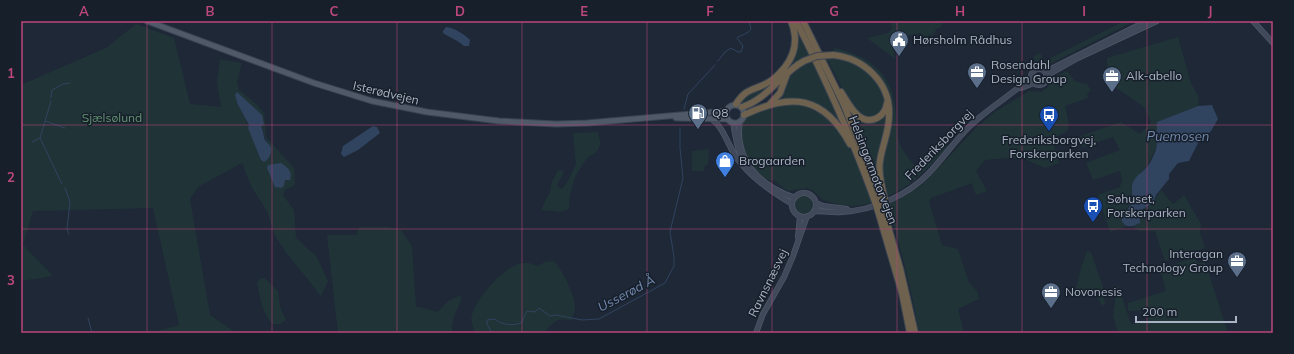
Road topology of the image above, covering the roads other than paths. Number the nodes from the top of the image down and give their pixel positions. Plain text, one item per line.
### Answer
1 (147, 21) edge
2 (791, 21) edge
3 (796, 21) edge
4 (803, 21) edge
5 (1147, 21) edge
6 (1157, 21) edge
7 (1253, 21) edge
8 (1273, 43) edge
9 (792, 68) junction
10 (1045, 74) junction
11 (831, 76) junction
12 (1031, 77) junction
13 (1034, 83) junction
14 (1010, 93) junction
15 (888, 101) junction
16 (770, 105) junction
17 (739, 106) junction
18 (726, 111) junction
19 (744, 115) junction
20 (693, 118) junction
21 (727, 118) junction
22 (632, 120) junction
23 (740, 121) junction
24 (733, 122) junction
25 (863, 168) junction
26 (747, 170) junction
27 (878, 194) junction
28 (795, 197) junction
29 (816, 203) junction
30 (792, 204) junction
31 (883, 209) junction
32 (814, 210) junction
33 (855, 210) junction
34 (800, 216) junction
35 (807, 216) junction
36 (798, 242) junction
37 (756, 333) edge
38 (910, 333) edge
39 (915, 333) edge

1 - 22 main road, Isterødvejen
2 - 17 highway
3 - 25 highway, Helsingørmotorvejen
4 - 11 highway, Helsingørmotorvejen
5 - 10 main road
6 - 10 main road
7 - 8 main road
9 - 15 highway, bridge
9 - 16 highway
9 - 17 highway
10 - 12 main road
10 - 13 main road
11 - 15 highway
11 - 27 highway, Helsingørmotorvejen
12 - 13 main road
12 - 14 main road, Frederiksborgvej
13 - 14 main road, Frederiksborgvej
14 - 33 main road, Frederiksborgvej
15 - 27 highway
16 - 19 highway
16 - 25 highway
17 - 18 main road
17 - 19 main road
18 - 21 main road
18 - 22 main road, Isterødvejen
19 - 23 main road
20 - 21 main road, Isterødvejen
20 - 22 main road, Isterødvejen
20 - 26 main road
21 - 24 main road
23 - 24 main road
23 - 28 main road
24 - 26 main road
25 - 27 highway, Helsingørmotorvejen
26 - 30 main road
27 - 31 highway, Helsingørmotorvejen, bridge
27 - 31 highway, bridge
28 - 29 main road
28 - 30 main road
29 - 32 main road
29 - 33 main road, Frederiksborgvej
30 - 34 main road
31 - 38 highway, Helsingørmotorvejen
31 - 39 highway, Helsingørmotorvejen
32 - 33 main road, Frederiksborgvej
32 - 35 main road
34 - 35 main road
34 - 36 main road, Ravnsnæsvej
35 - 36 main road, Ravnsnæsvej
36 - 37 main road, Ravnsnæsvej

